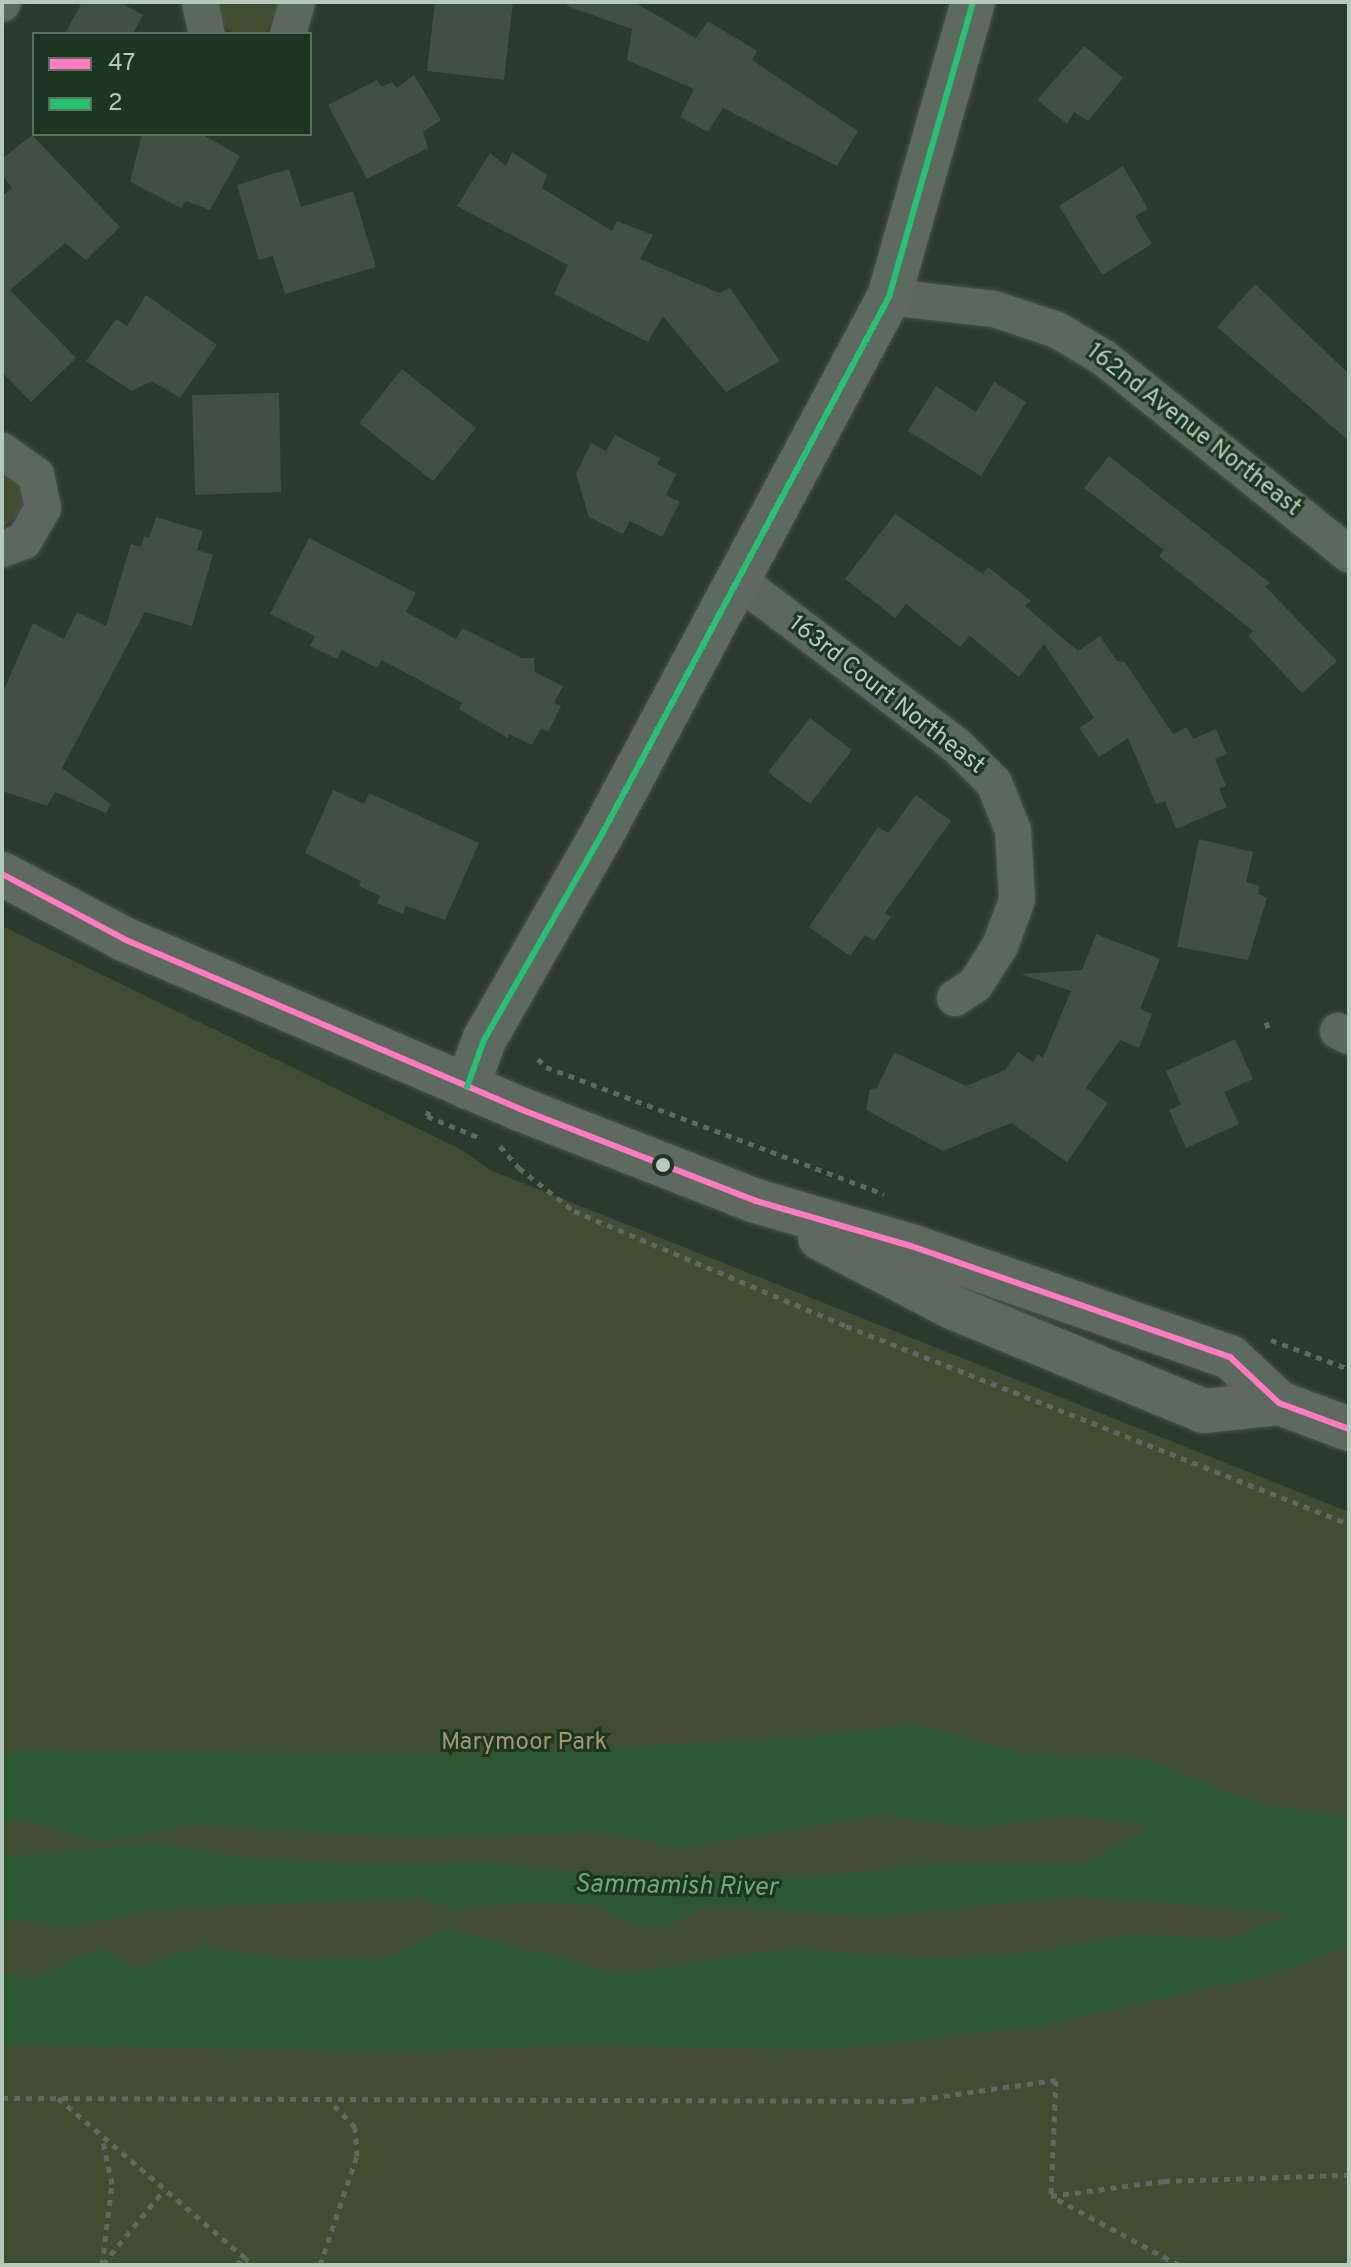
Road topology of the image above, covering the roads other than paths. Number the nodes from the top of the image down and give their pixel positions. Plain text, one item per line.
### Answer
1 (200, 2) edge
2 (297, 2) edge
3 (973, 2) edge
4 (207, 32) edge
5 (289, 32) edge
6 (889, 297) junction
7 (2, 451) edge
8 (2, 549) edge
9 (1349, 554) edge
10 (738, 580) junction
11 (2, 874) edge
12 (955, 998) dead end
13 (467, 1087) junction
14 (756, 1201) junction
15 (1279, 1403) junction
16 (1349, 1429) edge

1 - 4 street
2 - 5 street
3 - 6 main road
6 - 9 street, 162nd Avenue Northeast
6 - 10 main road
7 - 8 street
10 - 12 street, 163rd Court Northeast
10 - 13 main road
11 - 13 main road
13 - 14 main road
14 - 15 main road
14 - 15 main road
15 - 16 main road

